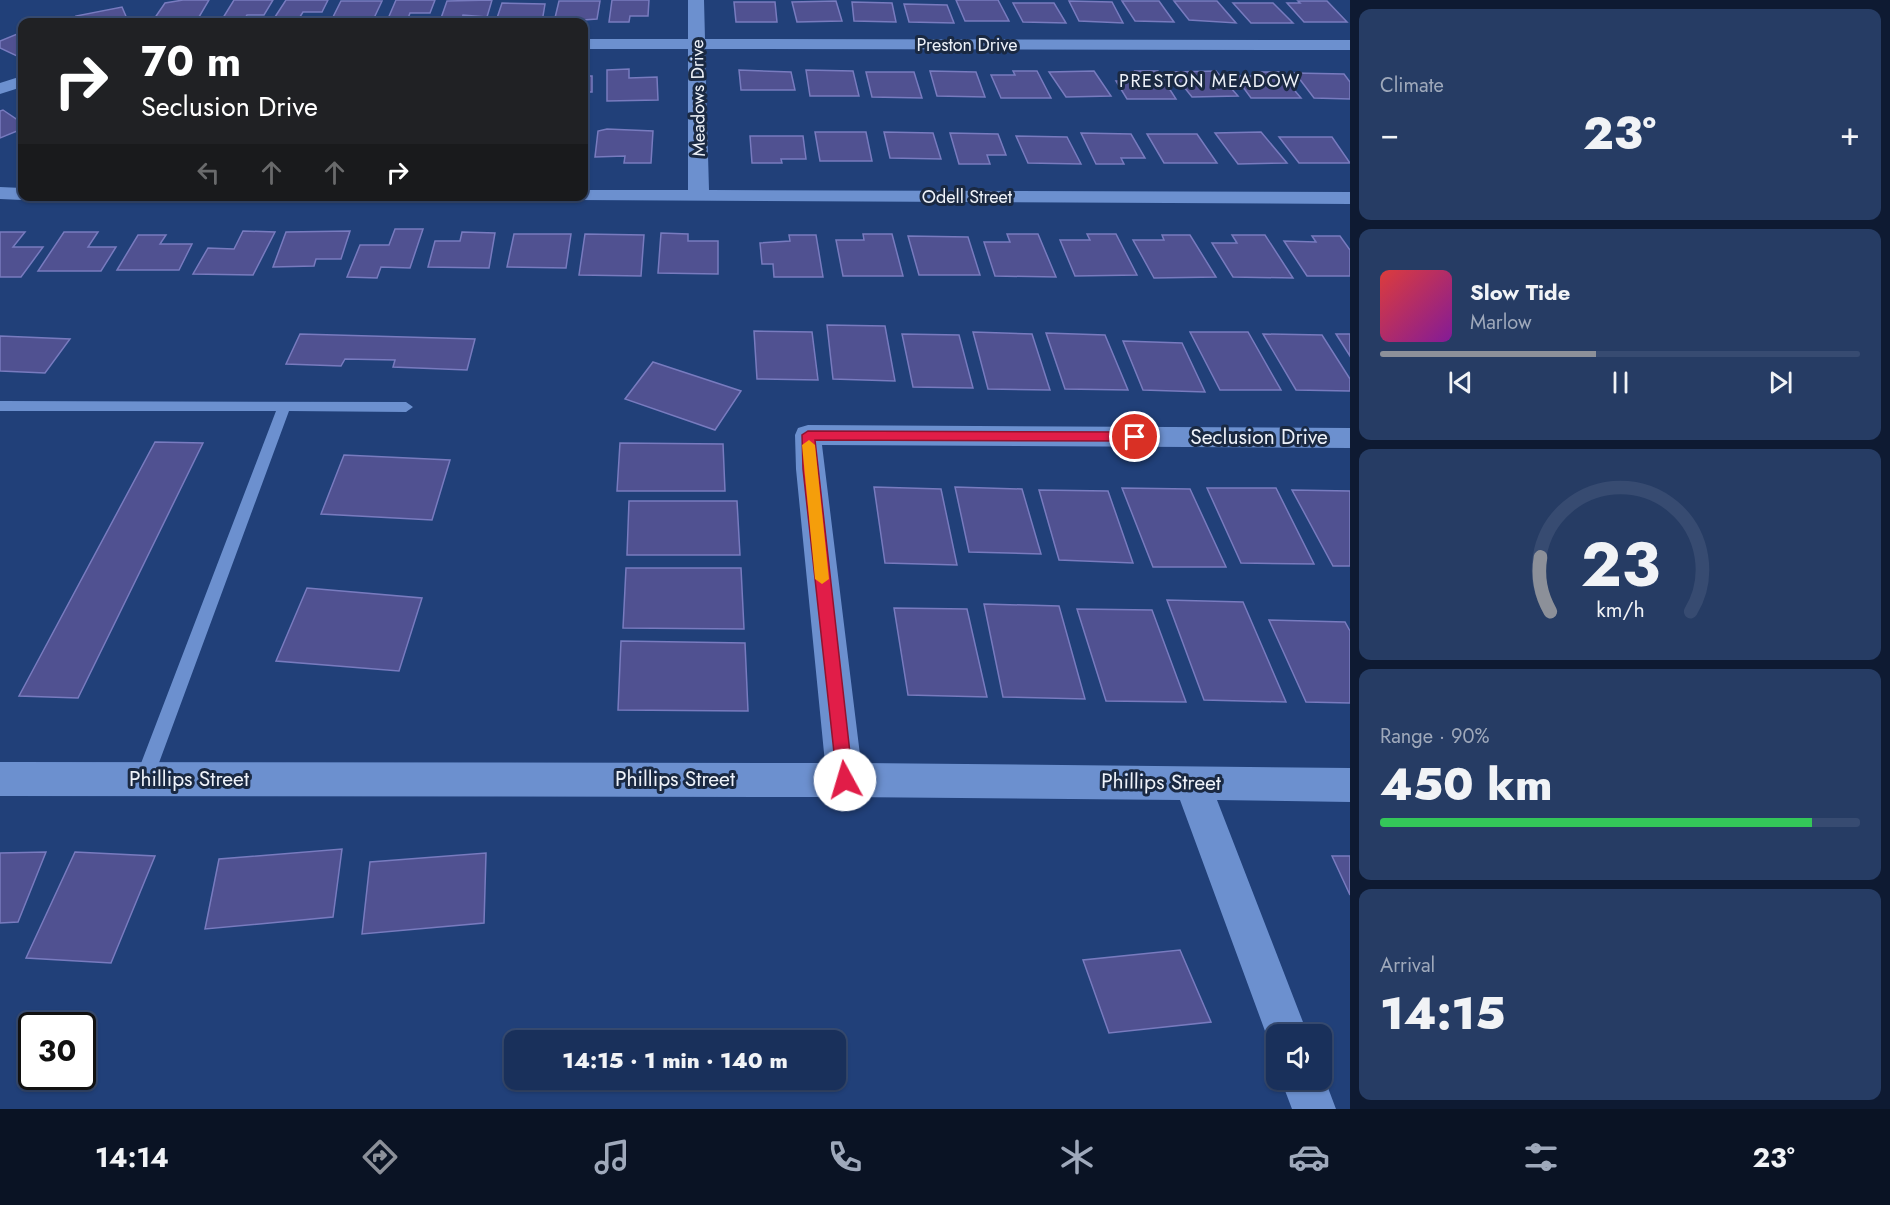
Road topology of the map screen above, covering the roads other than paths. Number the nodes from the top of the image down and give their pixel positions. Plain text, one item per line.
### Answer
1 (696, 0) edge
2 (588, 44) edge
3 (697, 44) junction
4 (1350, 45) edge
5 (18, 82) edge
6 (0, 89) edge
7 (0, 193) edge
8 (18, 194) edge
9 (588, 196) edge
10 (699, 196) junction
11 (1350, 198) edge
12 (0, 406) edge
13 (284, 407) junction
14 (406, 407) dead end
15 (1350, 438) edge
16 (144, 778) junction
17 (0, 779) edge
18 (845, 780) junction
19 (1192, 783) junction
20 (1350, 785) edge
21 (1283, 1024) edge
22 (1307, 1090) edge
23 (1314, 1109) edge

1 - 3 street, Meadows Drive
2 - 3 street, Preston Drive
3 - 4 street, Preston Drive
3 - 10 street, Meadows Drive
5 - 6 street
7 - 8 street
9 - 10 street, Odell Street
10 - 11 street, Odell Street
12 - 13 lane
13 - 14 lane
13 - 16 lane
15 - 18 street, Seclusion Drive
16 - 17 street, Phillips Street
16 - 18 street, Phillips Street
18 - 19 street, Phillips Street
19 - 20 street, Phillips Street
19 - 21 street
22 - 23 street

